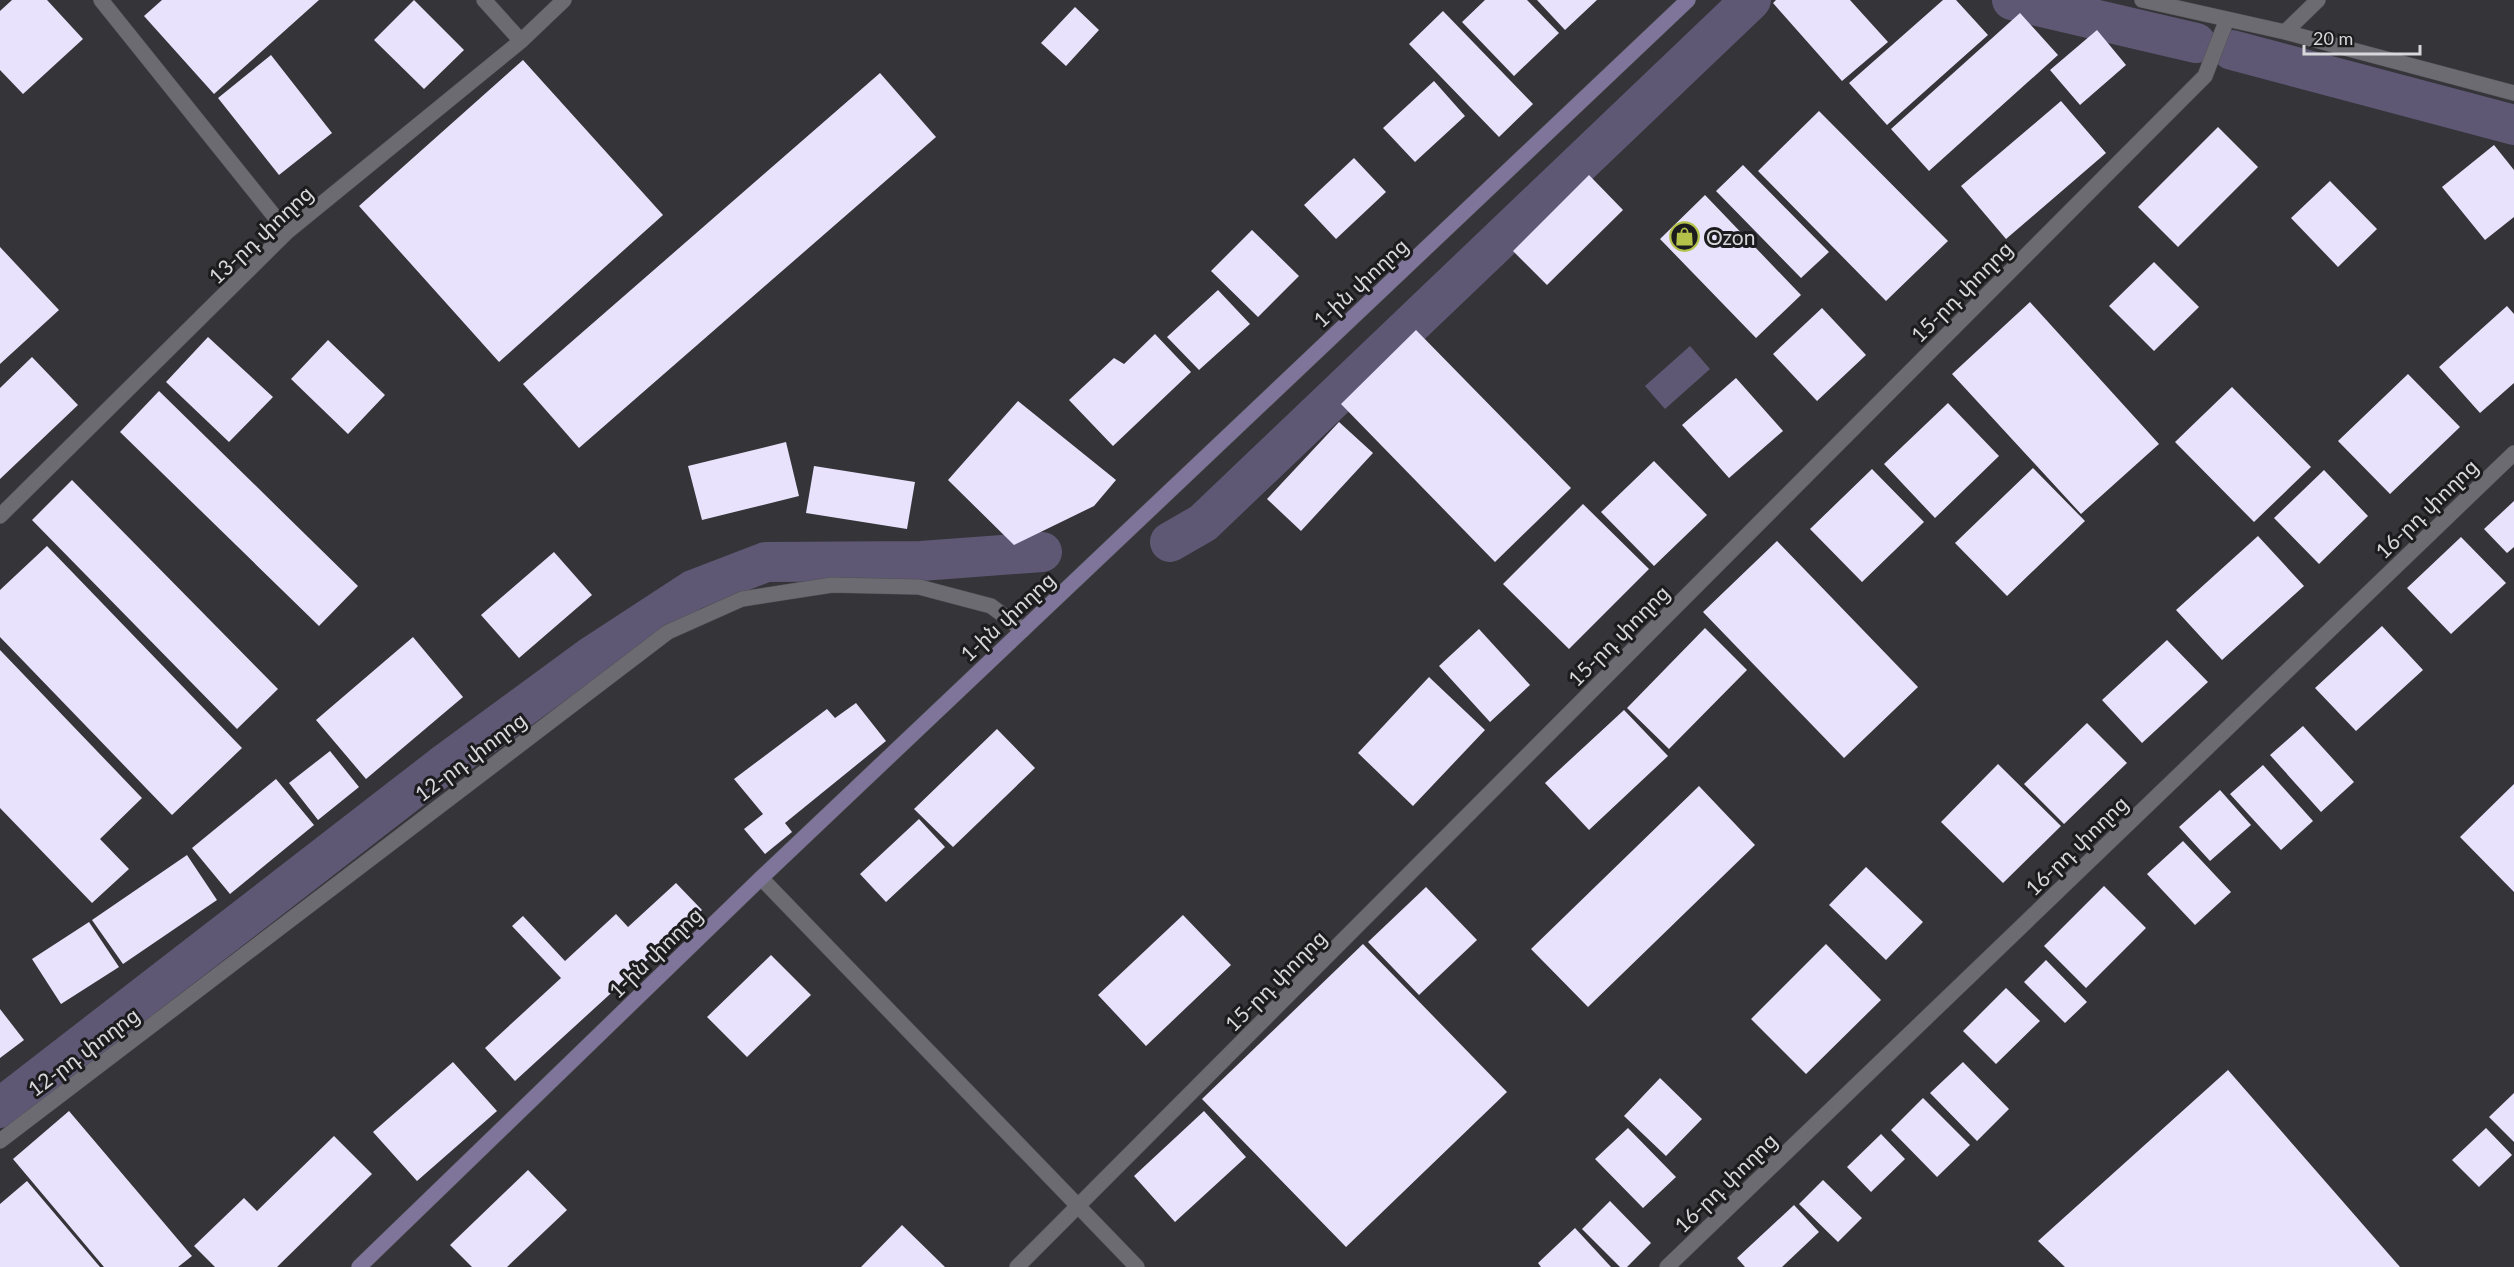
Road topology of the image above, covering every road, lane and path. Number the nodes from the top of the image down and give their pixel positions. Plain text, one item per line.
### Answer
1 (102, 0) edge
2 (484, 0) edge
3 (564, 0) edge
4 (1688, 0) edge
5 (2142, 0) edge
6 (2318, 0) edge
7 (2227, 19) junction
8 (2285, 32) junction
9 (521, 41) junction
10 (2514, 93) edge
11 (287, 232) junction
12 (2514, 453) edge
13 (0, 516) edge
14 (1023, 630) junction
15 (762, 878) junction
16 (0, 1141) edge
17 (1079, 1206) junction
18 (359, 1267) edge
19 (1017, 1267) edge
20 (1137, 1267) edge
21 (1667, 1267) edge

1 - 11 street
2 - 9 street
3 - 9 street, 13-րդ փողոց
4 - 14 main road, 1-ին փողոց
5 - 7 street
6 - 8 street
7 - 8 street
7 - 17 street, 15-րդ փողոց
8 - 10 street
9 - 11 street, 13-րդ փողոց
11 - 13 street, 13-րդ փողոց
12 - 21 street, 16-րդ փողոց
14 - 15 main road, 1-ին փողոց
14 - 16 street, 12-րդ փողոց
15 - 17 street
15 - 18 main road, 1-ին փողոց
17 - 19 street, 15-րդ փողոց
17 - 20 street

